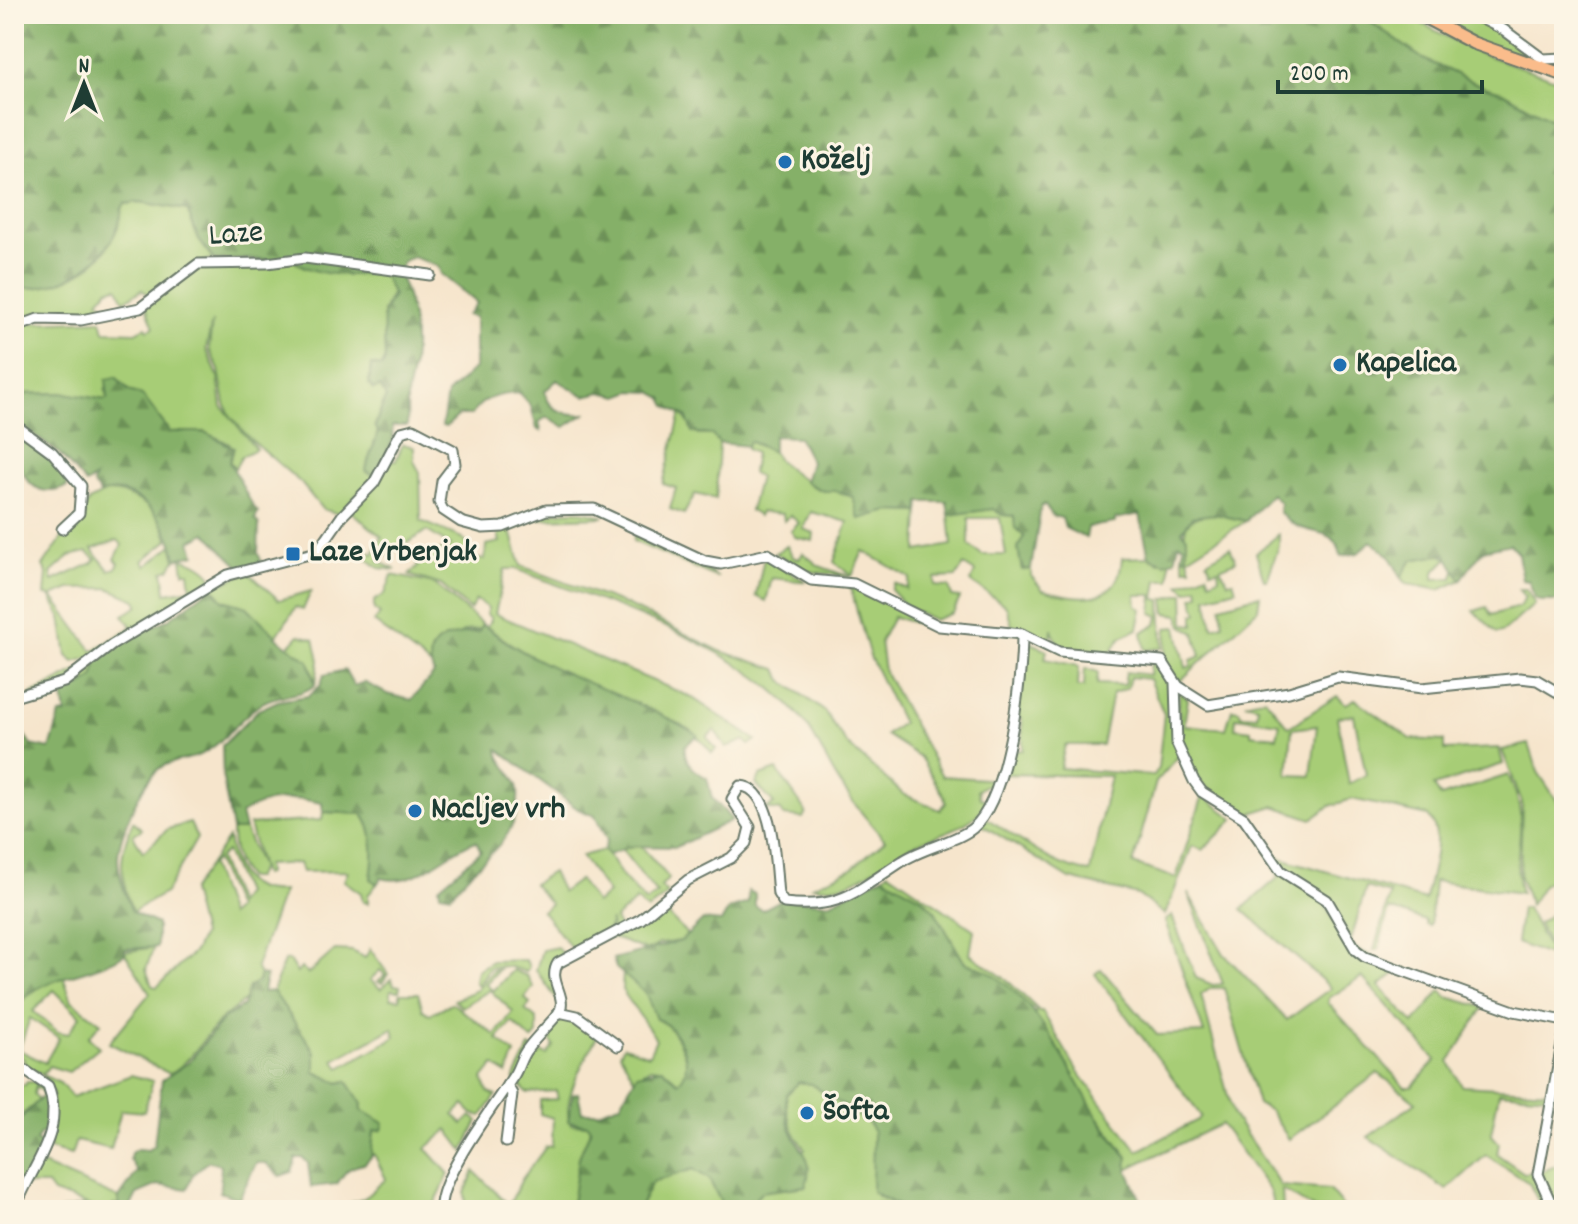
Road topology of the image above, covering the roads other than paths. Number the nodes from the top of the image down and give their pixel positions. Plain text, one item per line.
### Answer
1 (1472, 14) edge
2 (1420, 15) edge
3 (1564, 58) edge
4 (1564, 75) edge
5 (430, 275) dead end
6 (14, 328) edge
7 (14, 424) edge
8 (62, 529) dead end
9 (1022, 634) junction
10 (1175, 683) junction
11 (1564, 696) edge
12 (14, 697) edge
13 (559, 1012) junction
14 (1564, 1021) edge
15 (1564, 1034) edge
16 (618, 1046) dead end
17 (14, 1063) edge
18 (507, 1085) junction
19 (506, 1142) dead end
20 (15, 1210) edge
21 (441, 1210) edge
22 (1554, 1210) edge

1 - 3 street
2 - 4 main road
5 - 6 street, Laze
7 - 8 street
9 - 10 street
9 - 12 street
9 - 13 street
10 - 11 street
10 - 14 street
13 - 16 street
13 - 18 street
15 - 22 street
17 - 20 street
18 - 19 street
18 - 21 street

